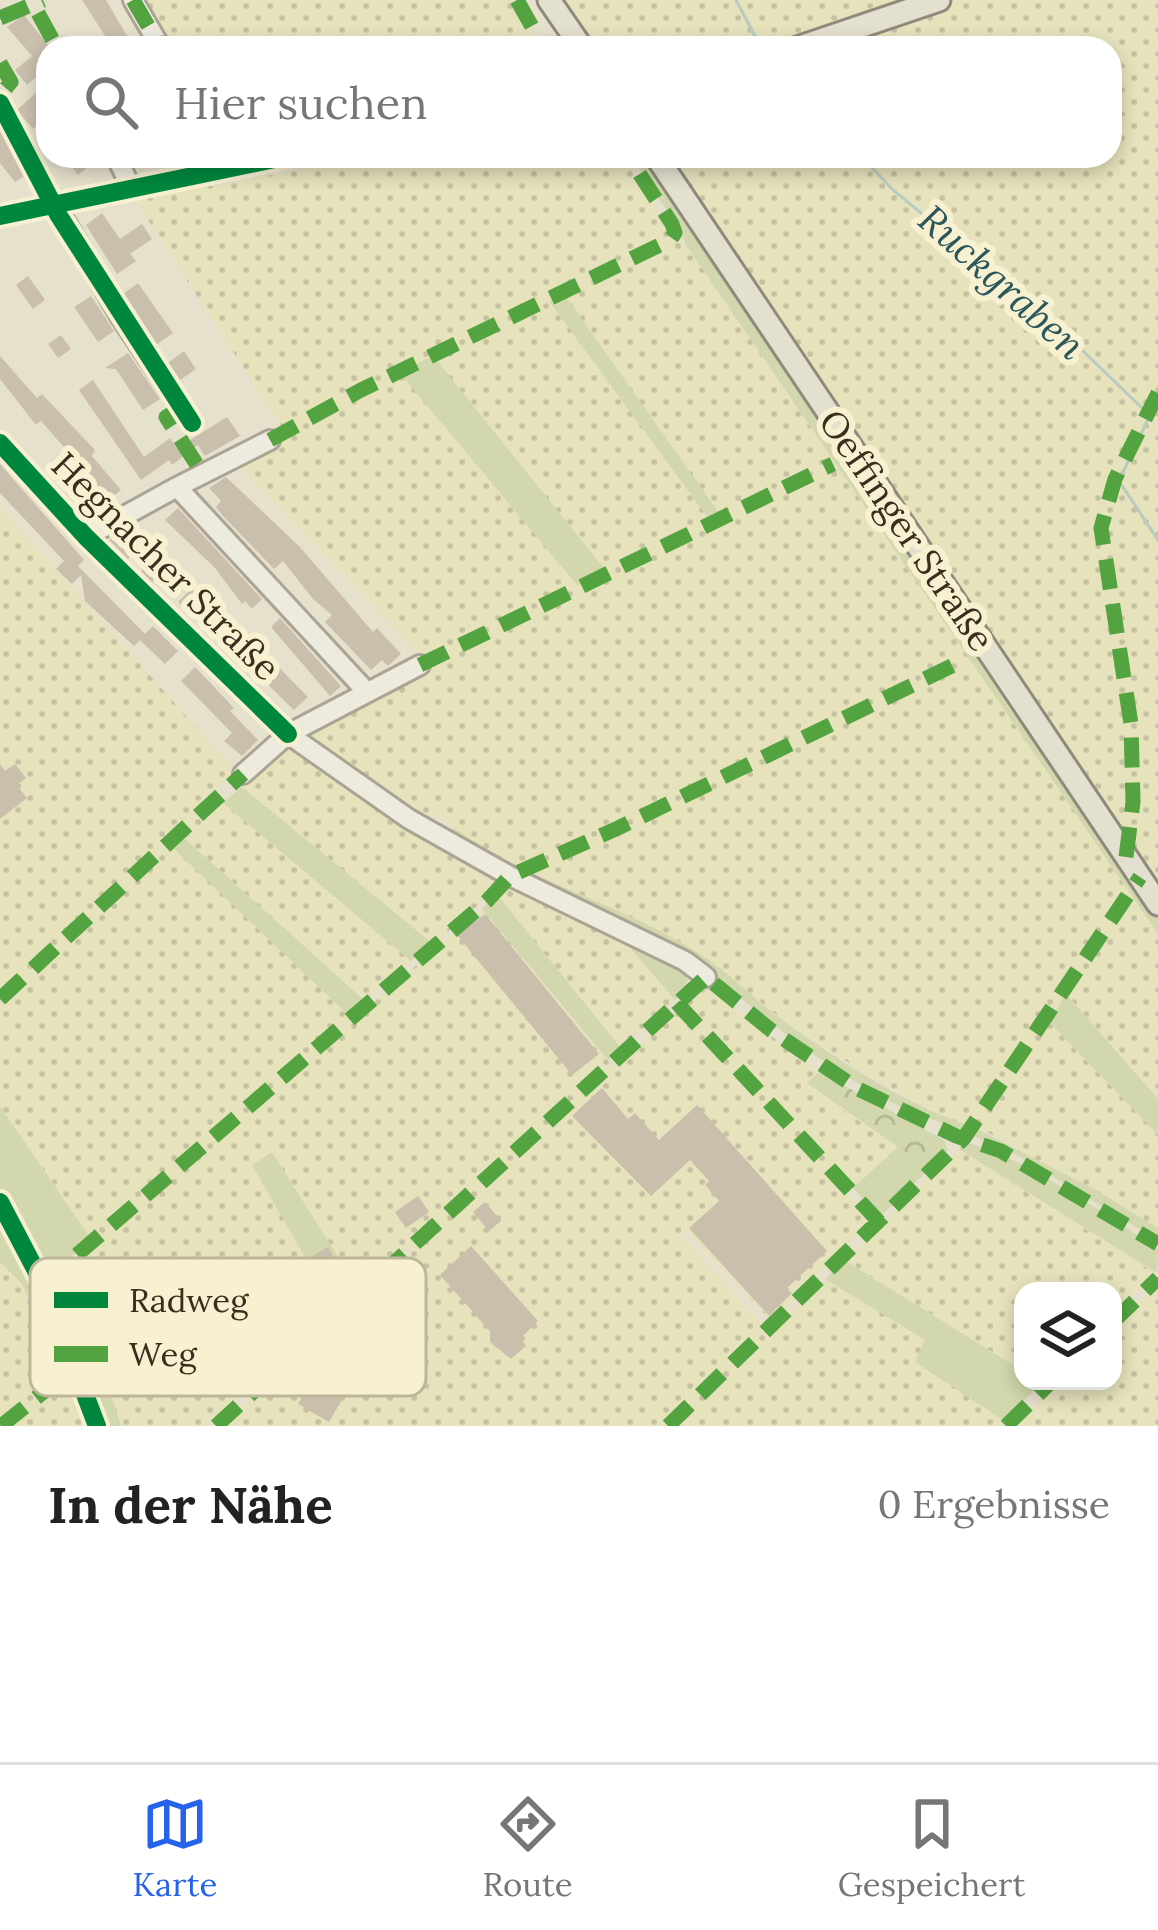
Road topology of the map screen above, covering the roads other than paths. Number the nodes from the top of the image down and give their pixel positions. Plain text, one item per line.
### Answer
1 (133, 0) edge
2 (549, 0) edge
3 (939, 0) edge
4 (153, 36) edge
5 (570, 36) edge
6 (832, 36) edge
7 (122, 168) edge
8 (204, 168) edge
9 (664, 168) edge
10 (131, 188) junction
11 (55, 204) junction
12 (0, 216) edge
13 (192, 423) dead end
14 (270, 440) dead end
15 (0, 443) edge
16 (177, 487) junction
17 (86, 537) junction
18 (420, 664) dead end
19 (366, 691) junction
20 (287, 734) junction
21 (244, 774) dead end
22 (1158, 904) edge
23 (706, 976) dead end

1 - 4 street
2 - 5 main road
3 - 6 main road
7 - 10 street
8 - 10 street
9 - 22 main road, Oeffinger Straße
10 - 11 street
11 - 12 street
11 - 13 street
14 - 16 street
15 - 17 street, Hegnacher Straße
16 - 17 street
16 - 19 street
17 - 20 street, Hegnacher Straße
18 - 19 street
19 - 20 street
20 - 21 street
20 - 23 street, Hegnacher Straße

